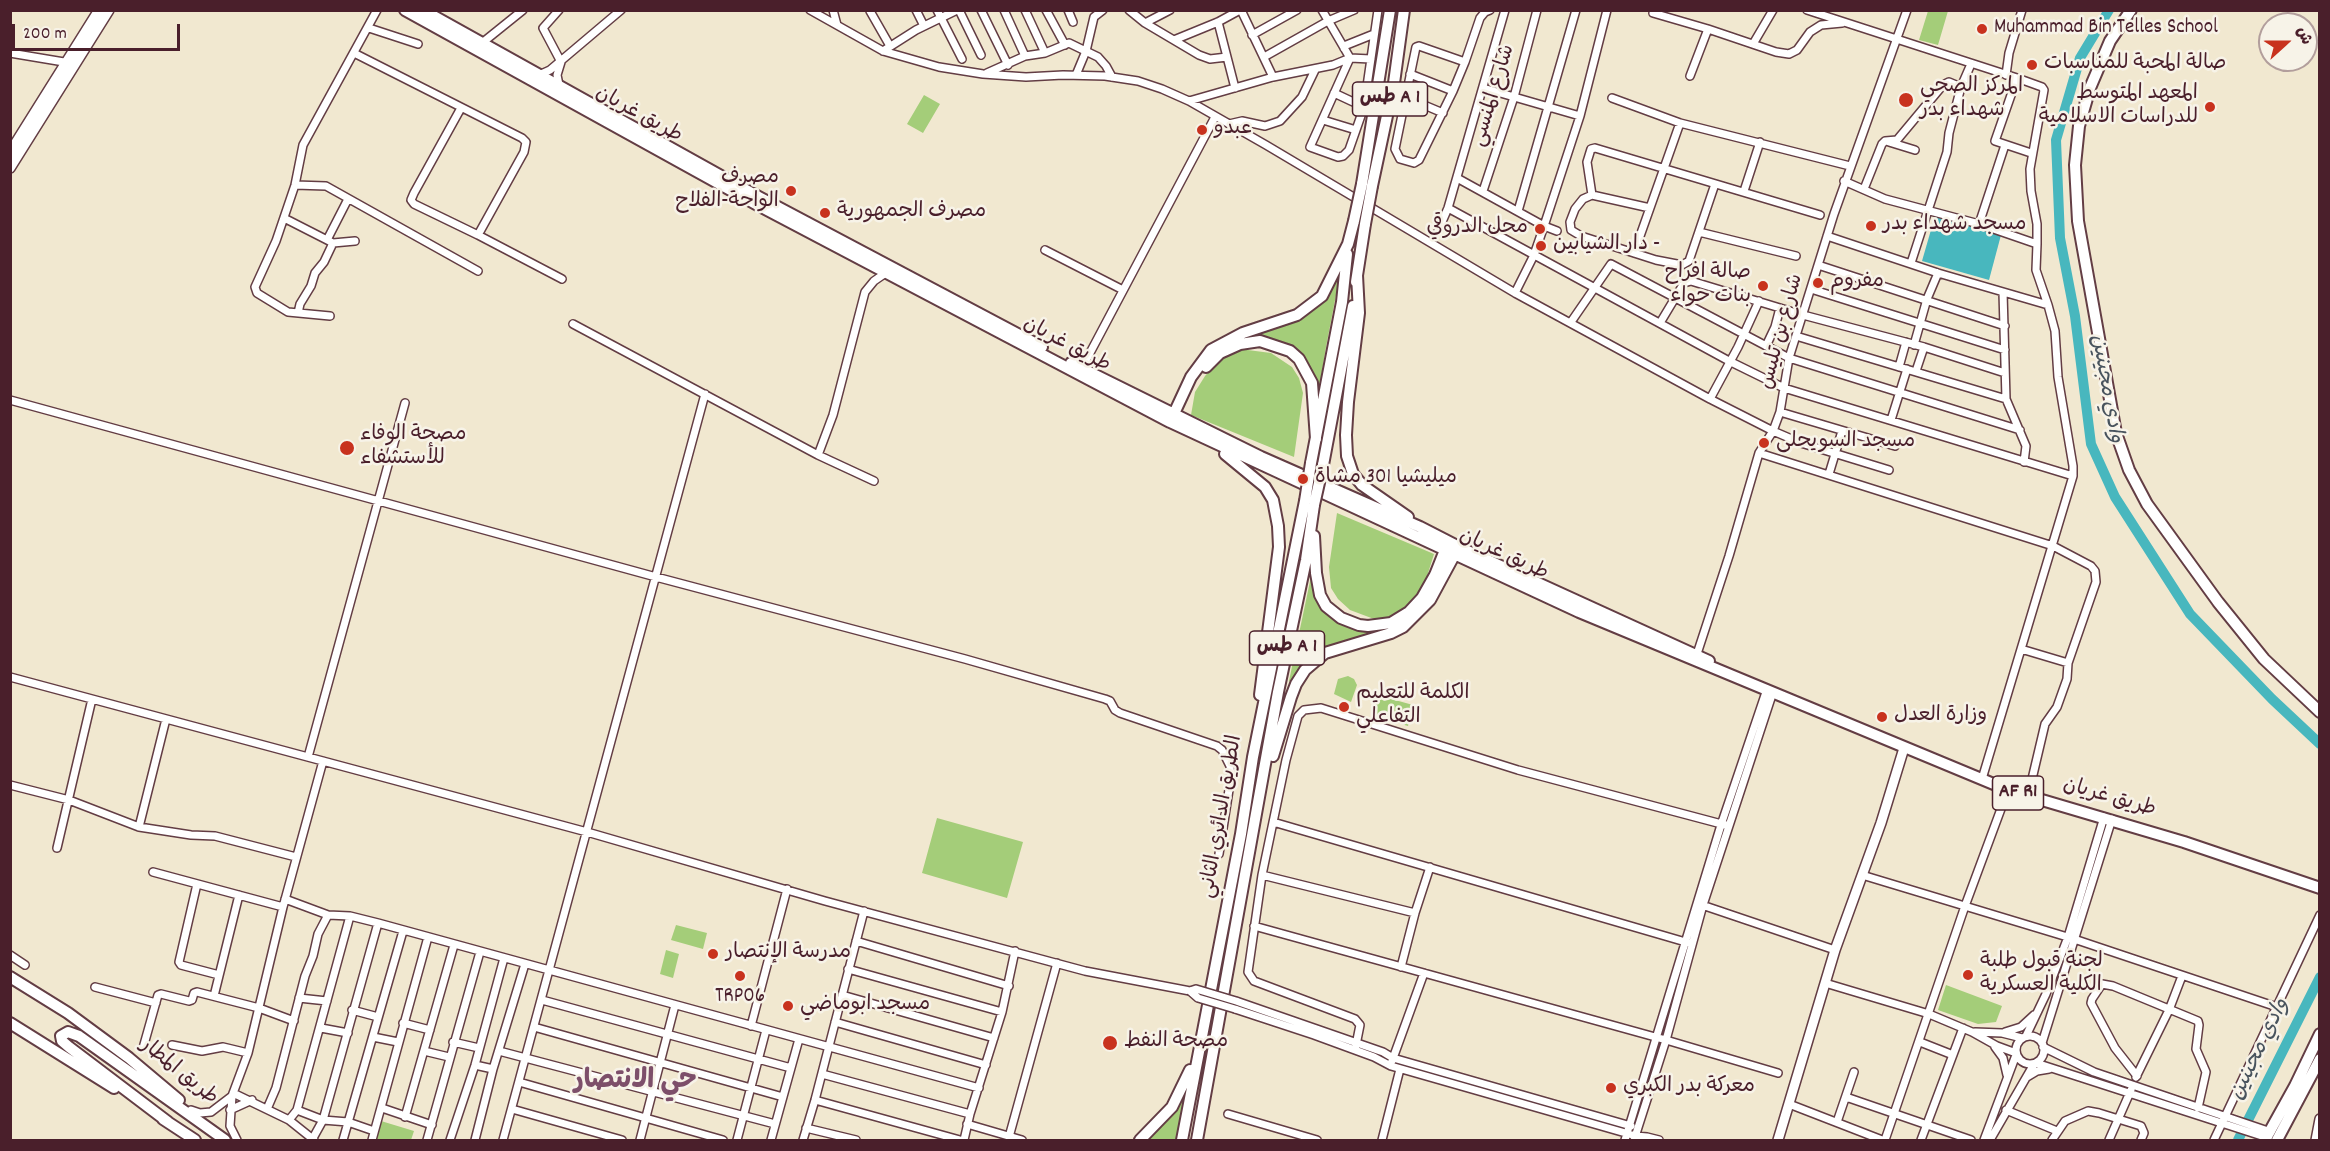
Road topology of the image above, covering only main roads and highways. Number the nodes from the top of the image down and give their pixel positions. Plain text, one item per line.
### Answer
1 (99, 10) edge
2 (109, 10) edge
3 (405, 10) edge
4 (423, 10) edge
5 (1390, 10) edge
6 (1404, 10) edge
7 (2131, 10) edge
8 (70, 63) junction
9 (10, 152) edge
10 (10, 168) edge
11 (1367, 185) junction
12 (1359, 222) junction
13 (1348, 244) junction
14 (890, 269) junction
15 (1357, 275) junction
16 (1175, 420) junction
17 (1200, 437) junction
18 (1316, 439) junction
19 (1310, 508) junction
20 (1420, 527) junction
21 (1452, 549) junction
22 (2319, 712) edge
23 (1904, 748) junction
24 (1253, 757) junction
25 (1261, 790) junction
26 (2318, 889) edge
27 (10, 977) edge
28 (10, 1023) edge
29 (2319, 1034) edge
30 (1198, 1053) junction
31 (2319, 1059) edge
32 (2319, 1119) edge
33 (168, 1122) junction
34 (2270, 1136) edge
35 (195, 1140) edge
36 (225, 1140) edge
37 (236, 1140) edge
38 (1140, 1140) edge
39 (1182, 1140) edge
40 (1197, 1140) edge
41 (1778, 1140) edge
42 (2316, 1140) edge

1 - 8 main road
2 - 8 main road
3 - 14 highway, طريق غريان
4 - 14 highway, طريق غريان
5 - 11 highway, طس A 1
6 - 11 highway, طس A 1
7 - 22 highway
8 - 9 main road
8 - 10 main road
11 - 12 highway, bridge
12 - 13 highway
12 - 15 highway
13 - 16 highway
13 - 18 highway
14 - 16 highway, طريق غريان
14 - 16 highway, طريق غريان
15 - 19 highway, bridge
15 - 20 highway
16 - 17 highway, طريق غريان
16 - 18 highway
16 - 20 highway, طريق غريان
17 - 21 highway, طريق غريان
17 - 24 highway
18 - 19 highway, bridge
19 - 21 highway
19 - 24 highway, الطريق الدائري الثاني / طس A 1
19 - 25 highway, الطريق الدائري الثاني / طس A 1
20 - 21 highway, طريق غريان
21 - 23 highway, طريق غريان / AF R1
21 - 25 highway
23 - 26 highway, طريق غريان / AF R1
23 - 41 main road
24 - 30 highway, الطريق الدائري الثاني / طس A 1
25 - 40 highway, الطريق الدائري الثاني / طس A 1
27 - 37 highway, طريق المطار
28 - 33 highway, طريق المطار
29 - 34 highway
30 - 38 highway
30 - 39 highway, الطريق الدائري الثاني / طس A 1
31 - 34 highway
32 - 42 main road
33 - 35 highway, طريق المطار
33 - 36 highway

